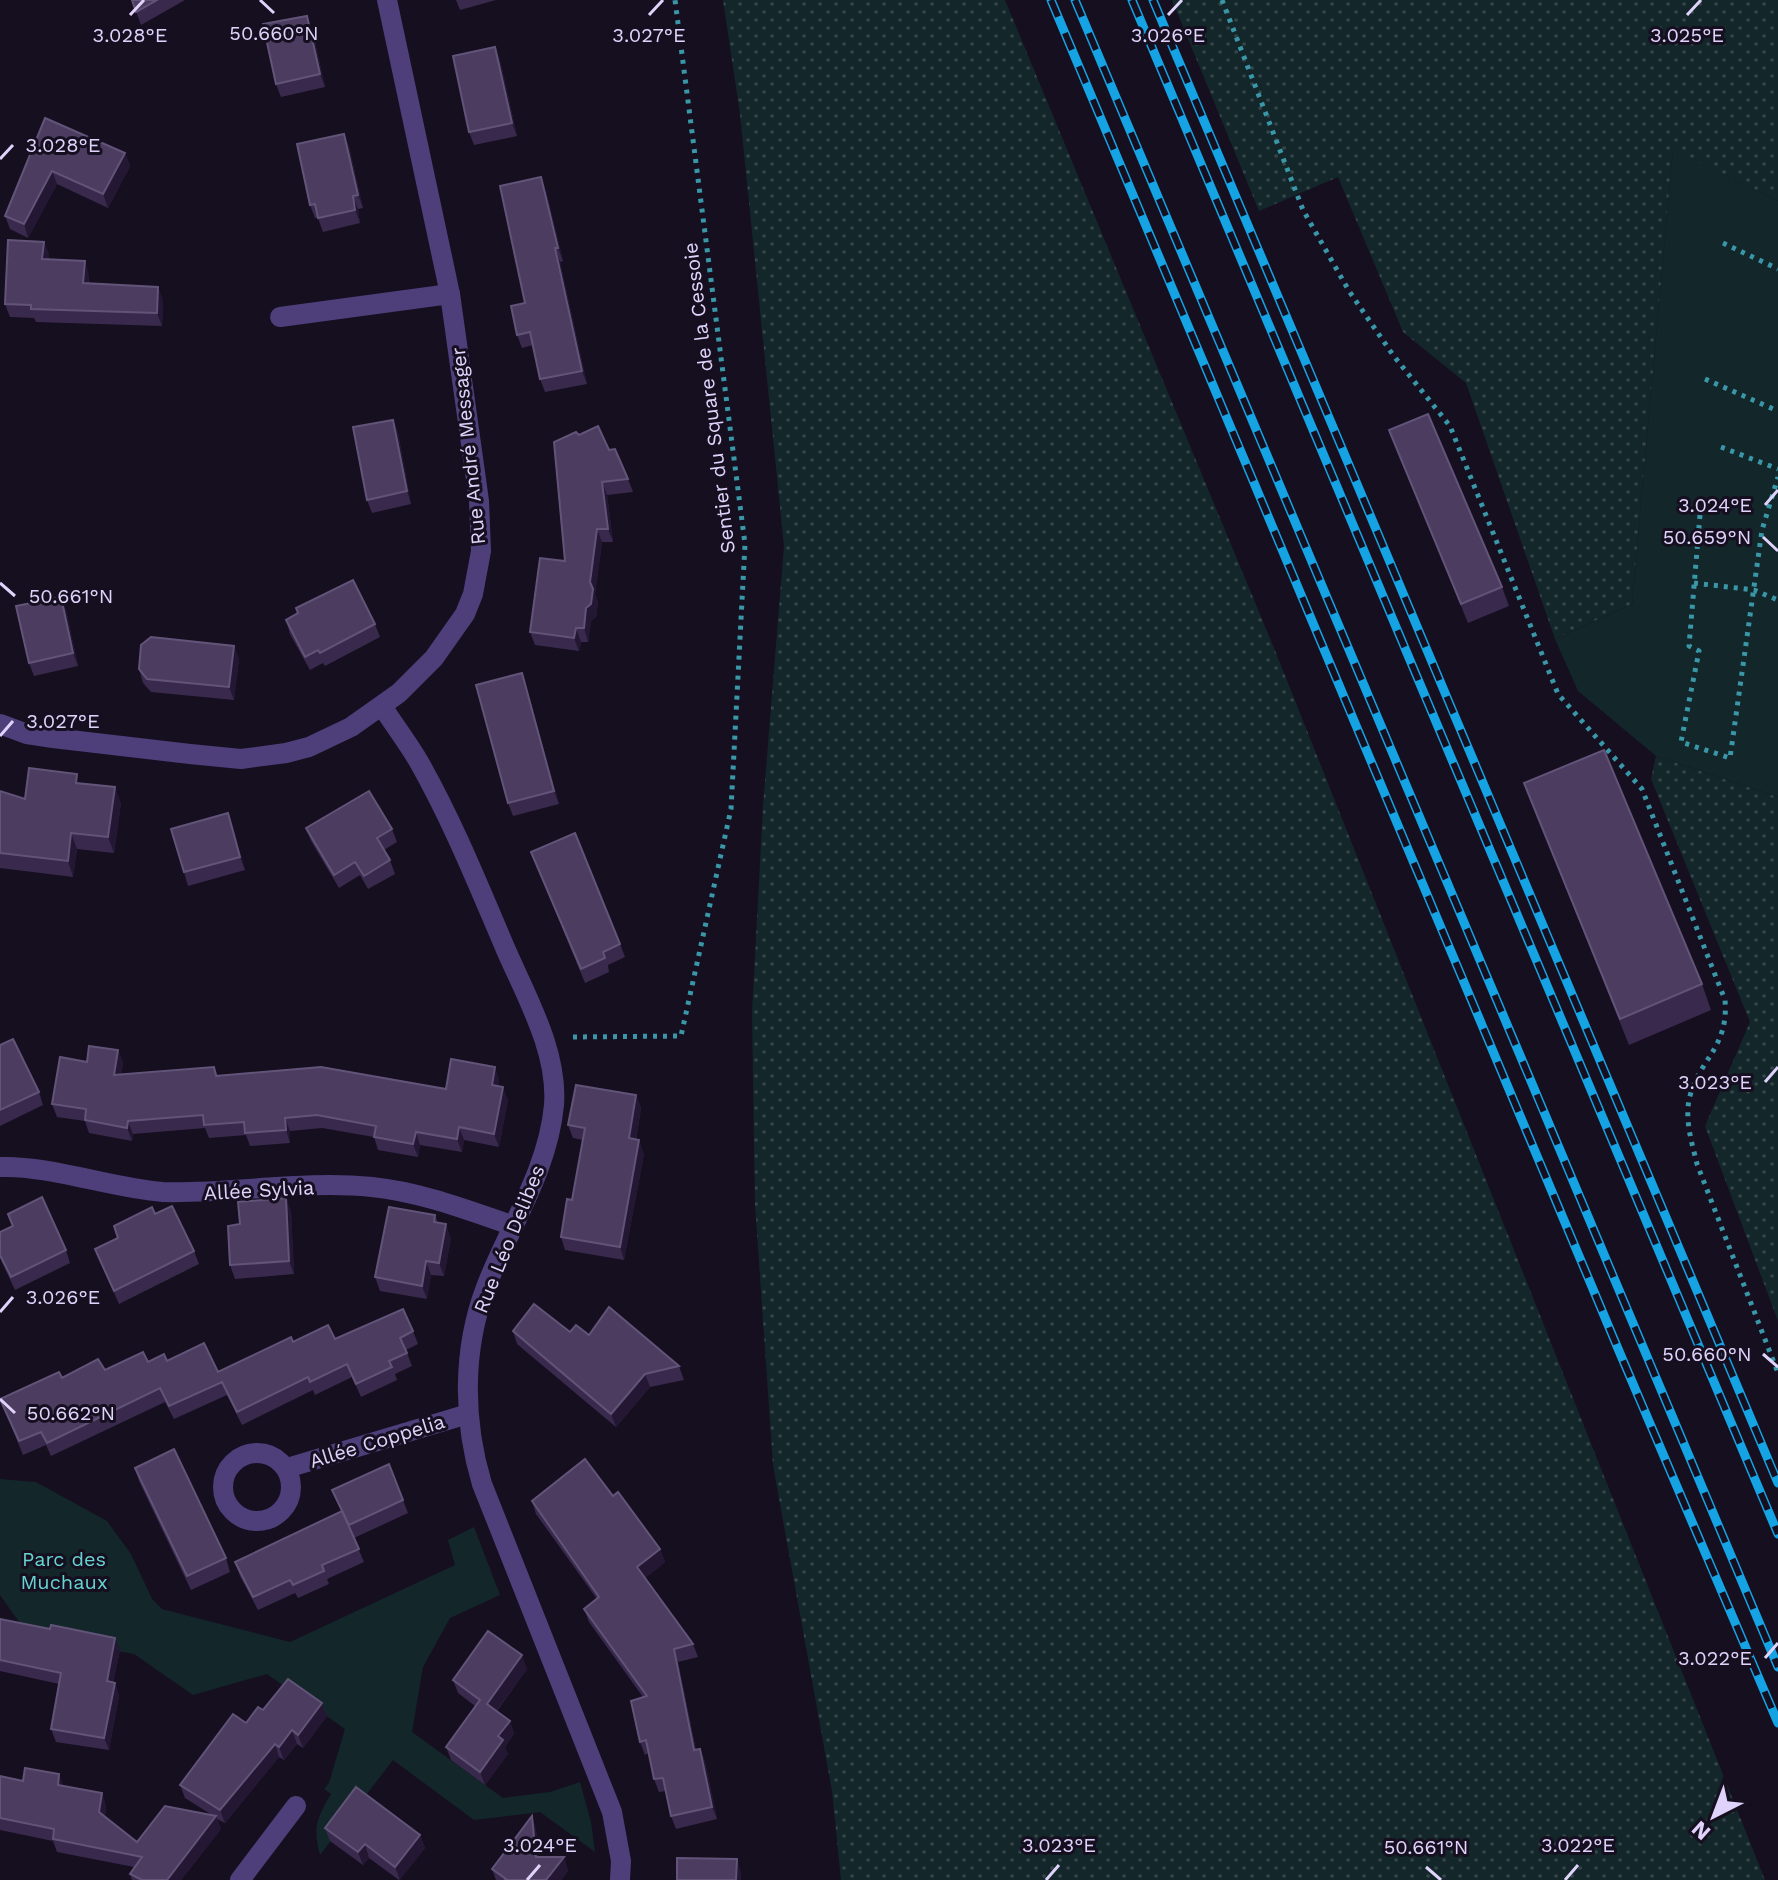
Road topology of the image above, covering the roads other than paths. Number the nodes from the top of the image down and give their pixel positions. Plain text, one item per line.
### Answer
1 (387, 0) edge
2 (450, 294) junction
3 (280, 317) dead end
4 (382, 706) junction
5 (0, 724) edge
6 (0, 1167) edge
7 (514, 1226) junction
8 (468, 1414) junction
9 (287, 1468) dead end
10 (296, 1806) dead end
11 (240, 1880) edge
12 (620, 1880) edge

1 - 2 street, Rue André Messager
2 - 3 street
2 - 4 street, Rue André Messager
4 - 5 street, Rue André Messager
4 - 7 street, Rue Léo Delibes
6 - 7 street, Allée Sylvia
7 - 8 street, Rue Léo Delibes
8 - 9 street, Allée Coppelia
8 - 12 street, Rue Léo Delibes
10 - 11 street

